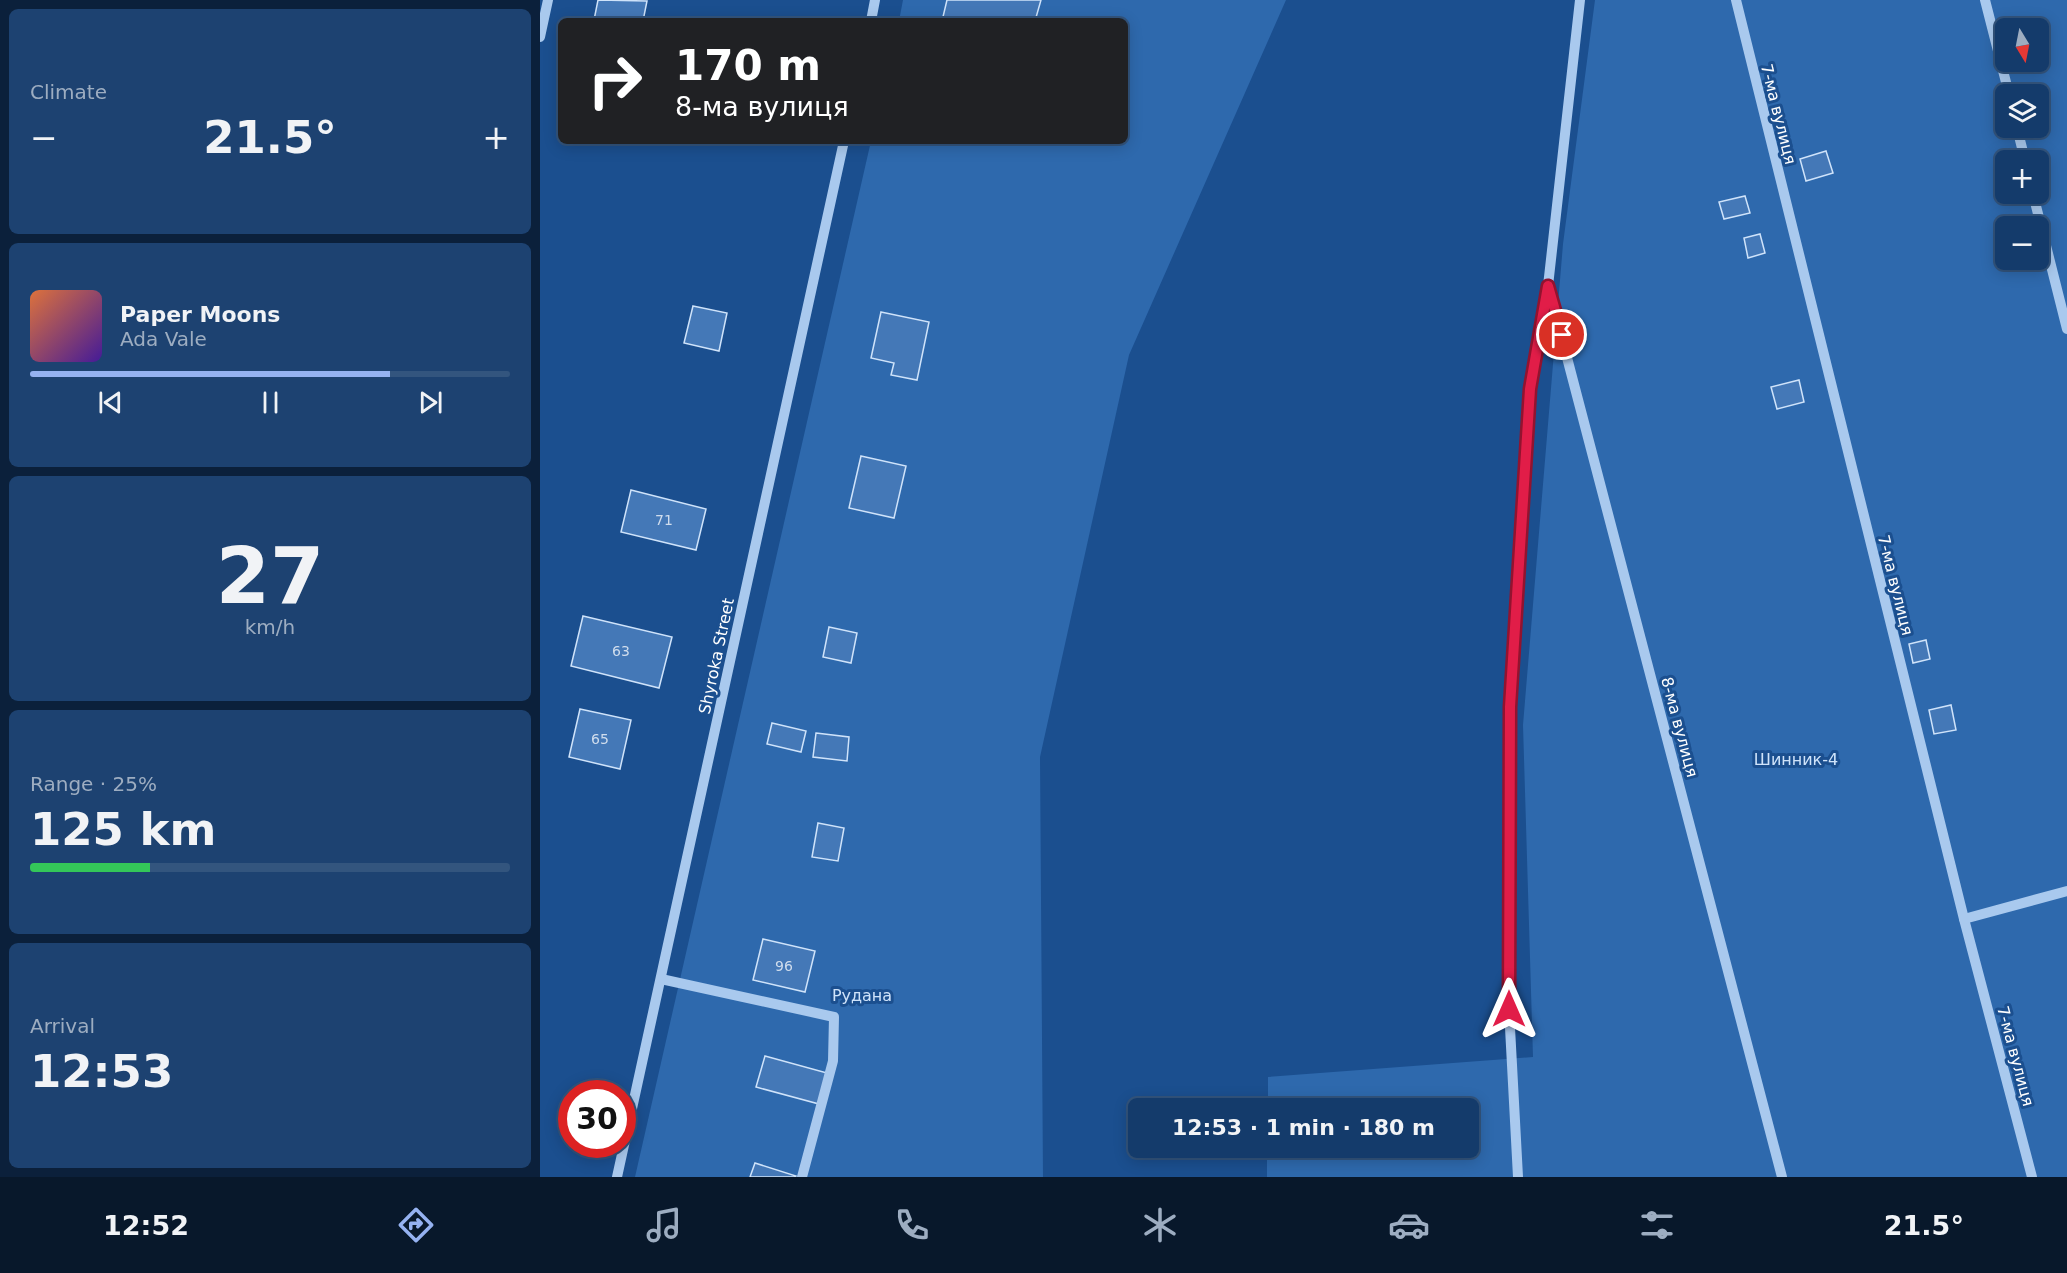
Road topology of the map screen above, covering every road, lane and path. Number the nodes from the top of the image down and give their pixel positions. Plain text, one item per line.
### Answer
1 (548, 0) edge
2 (875, 0) edge
3 (1580, 0) edge
4 (1736, 0) edge
5 (1985, 0) edge
6 (872, 18) edge
7 (540, 37) edge
8 (2006, 84) edge
9 (843, 144) edge
10 (2036, 204) edge
11 (1548, 286) junction
12 (2067, 329) edge
13 (2067, 891) edge
14 (1964, 919) junction
15 (661, 979) junction
16 (617, 1177) edge
17 (802, 1177) edge
18 (1518, 1177) edge
19 (1782, 1177) edge
20 (2032, 1177) edge

1 - 7 street
2 - 6 street
3 - 11 street
4 - 14 street, 7-ма вулиця
5 - 8 street
9 - 15 street, Shyroka Street
10 - 12 street
11 - 18 street
11 - 19 street, 8-ма вулиця
13 - 14 street
14 - 20 street, 7-ма вулиця
15 - 16 street, Shyroka Street
15 - 17 street

